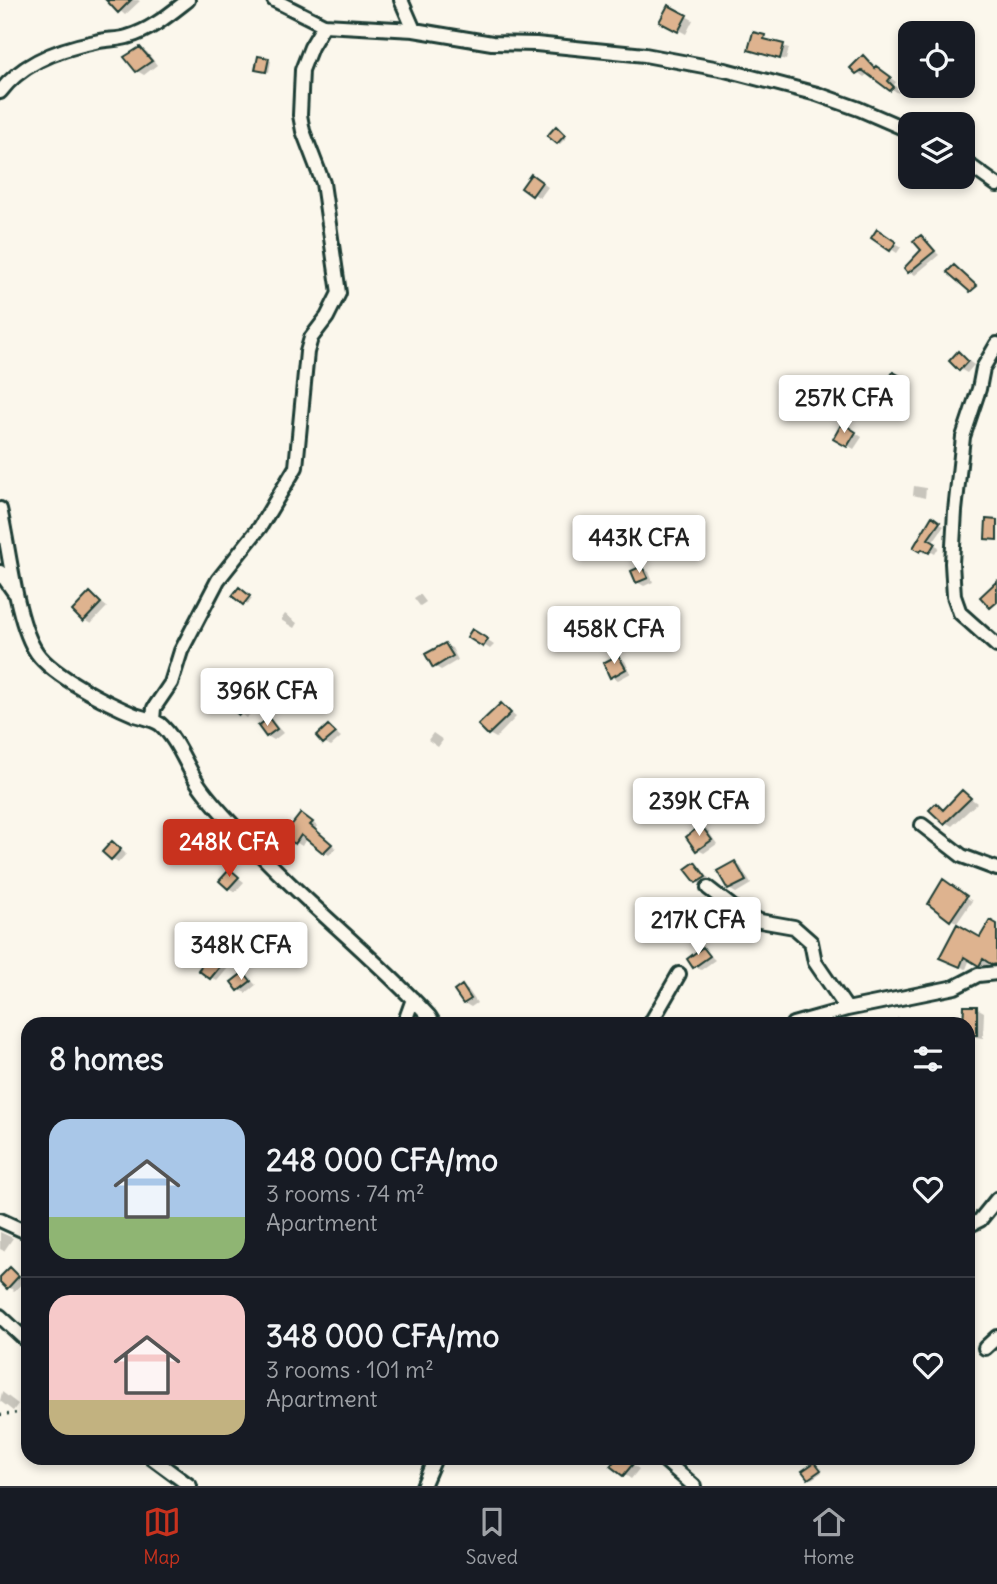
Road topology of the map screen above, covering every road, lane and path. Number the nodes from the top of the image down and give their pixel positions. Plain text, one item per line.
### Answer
1 (188, 0) edge
2 (274, 0) edge
3 (401, 0) edge
4 (324, 25) junction
5 (414, 30) junction
6 (0, 93) edge
7 (898, 126) edge
8 (975, 169) edge
9 (997, 185) edge
10 (997, 344) edge
11 (0, 509) edge
12 (0, 572) edge
13 (16, 594) junction
14 (997, 646) edge
15 (153, 720) junction
16 (922, 825) dead end
17 (997, 869) edge
18 (708, 888) dead end
19 (997, 973) edge
20 (680, 974) dead end
21 (414, 999) junction
22 (847, 1009) junction
23 (407, 1017) edge
24 (428, 1017) edge
25 (654, 1017) edge
26 (818, 1017) edge
27 (997, 1199) edge
28 (0, 1220) edge
29 (975, 1222) edge
30 (21, 1230) edge
31 (0, 1316) edge
32 (21, 1336) edge
33 (997, 1337) edge
34 (985, 1348) dead end
35 (21, 1413) edge
36 (0, 1415) edge
37 (162, 1465) edge
38 (432, 1465) edge
39 (671, 1465) edge
40 (190, 1486) edge
41 (423, 1486) edge
42 (694, 1486) edge

1 - 6 street
2 - 4 street
3 - 5 street
4 - 5 street
4 - 15 street
5 - 7 street
8 - 9 street
10 - 14 street
11 - 13 street
12 - 13 street
13 - 15 street
15 - 21 street
16 - 17 street
18 - 22 street
19 - 22 street
20 - 25 street
21 - 23 street
21 - 24 street
22 - 26 street
27 - 29 street
28 - 30 street
31 - 32 street
33 - 34 street
35 - 36 path
37 - 40 street
38 - 41 street
39 - 42 street

